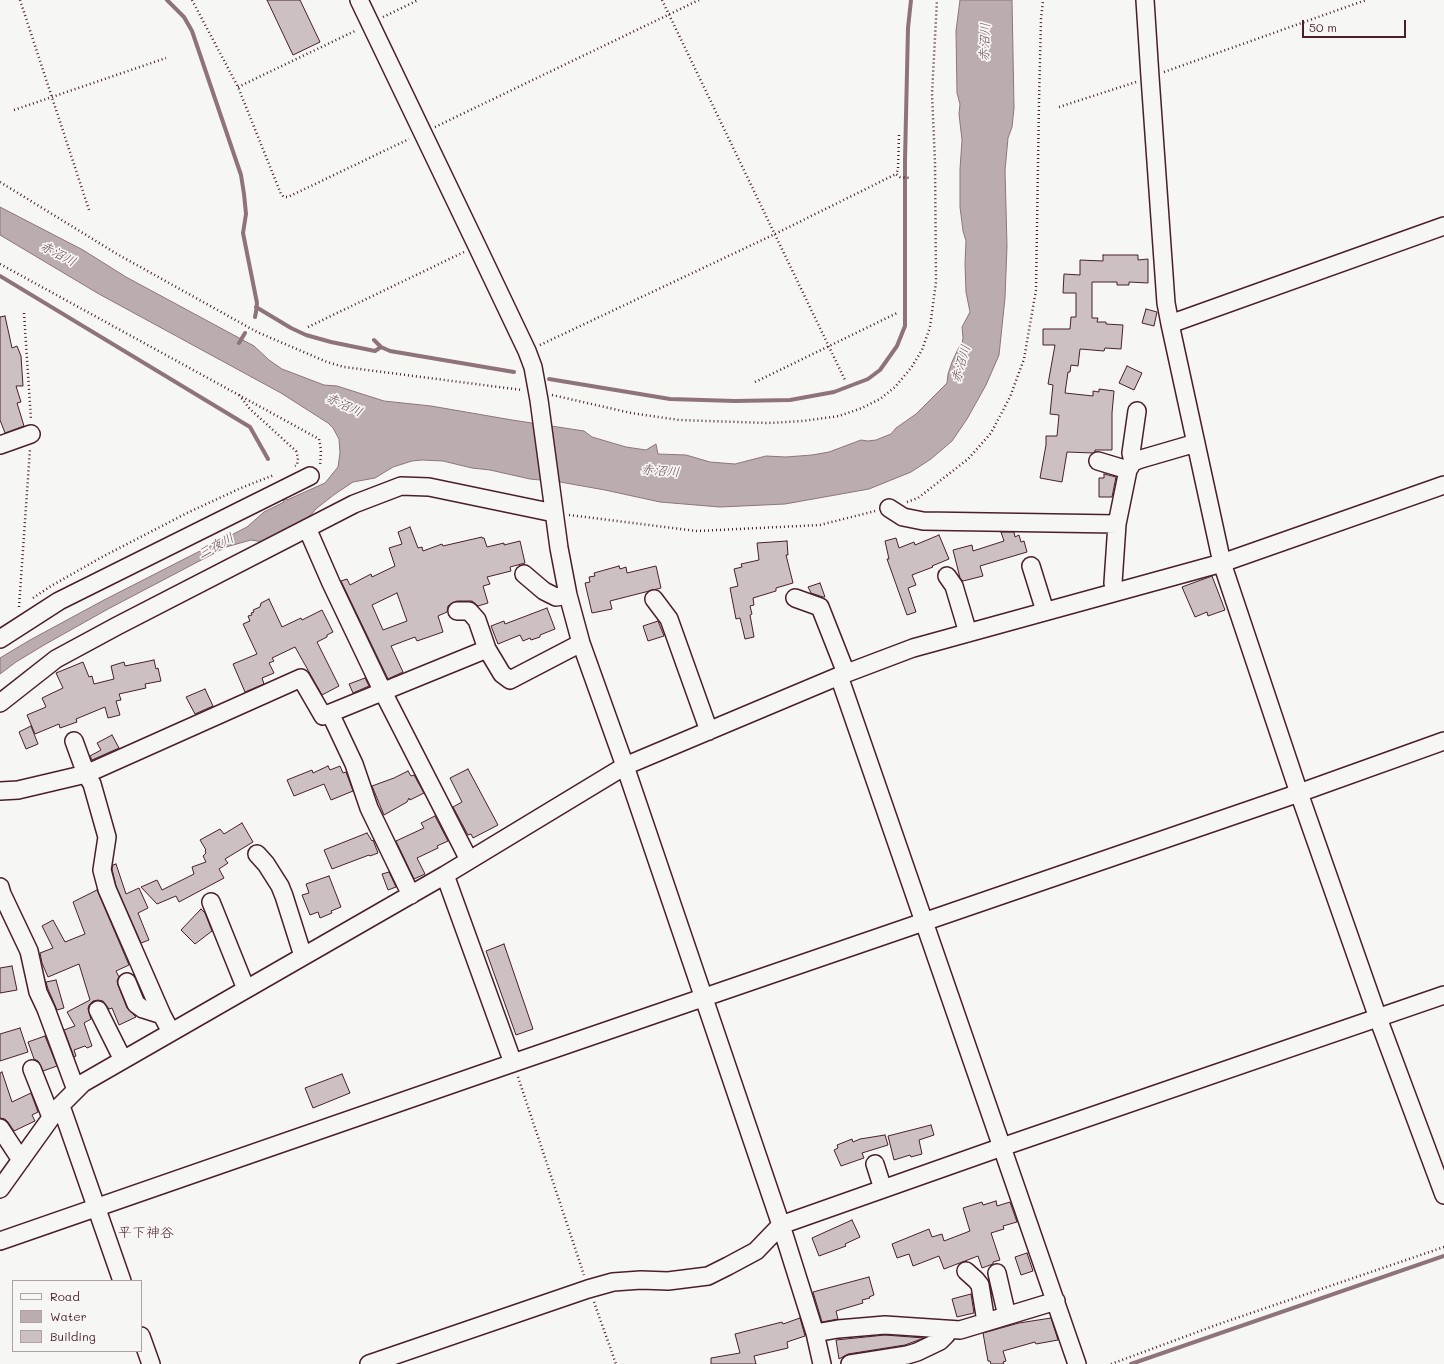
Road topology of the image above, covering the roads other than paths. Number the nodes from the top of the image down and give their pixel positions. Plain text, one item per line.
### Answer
1 (359, 0) edge
2 (1146, 0) edge
3 (1444, 226) edge
4 (1170, 324) junction
5 (1137, 412) dead end
6 (32, 434) road end
7 (1196, 444) junction
8 (0, 445) edge
9 (1098, 461) dead end
10 (1130, 466) junction
11 (310, 476) road end
12 (1444, 485) edge
13 (889, 508) road end
14 (554, 513) junction
15 (1117, 524) junction
16 (307, 528) junction
17 (1222, 563) junction
18 (1031, 566) dead end
19 (524, 574) dead end
20 (947, 576) dead end
21 (1115, 592) junction
22 (568, 595) junction
23 (795, 598) dead end
24 (654, 599) dead end
25 (457, 611) dead end
26 (1045, 611) junction
27 (968, 633) junction
28 (0, 639) edge
29 (581, 643) junction
30 (487, 649) junction
31 (842, 675) junction
32 (383, 692) junction
33 (0, 703) edge
34 (330, 713) junction
35 (709, 731) junction
36 (74, 740) dead end
37 (1444, 741) edge
38 (625, 766) junction
39 (86, 774) junction
40 (0, 791) edge
41 (1299, 793) junction
42 (257, 854) dead end
43 (469, 860) junction
44 (445, 875) junction
45 (1, 892) edge
46 (411, 894) junction
47 (211, 902) dead end
48 (924, 921) junction
49 (303, 956) junction
50 (127, 982) dead end
51 (246, 989) junction
52 (1444, 994) edge
53 (704, 997) junction
54 (98, 1010) dead end
55 (162, 1015) junction
56 (1378, 1018) junction
57 (171, 1032) junction
58 (123, 1060) junction
59 (513, 1063) junction
60 (32, 1069) dead end
61 (76, 1090) junction
62 (56, 1112) junction
63 (2, 1134) edge
64 (1002, 1147) junction
65 (21, 1160) junction
66 (875, 1164) dead end
67 (0, 1189) edge
68 (883, 1189) junction
69 (1444, 1195) edge
70 (96, 1208) junction
71 (781, 1225) junction
72 (0, 1241) edge
73 (966, 1271) dead end
74 (997, 1273) dead end
75 (122, 1280) edge
76 (1056, 1301) junction
77 (1007, 1316) junction
78 (986, 1322) junction
79 (949, 1330) junction
80 (815, 1334) junction
81 (142, 1339) edge
82 (151, 1364) edge
83 (370, 1364) edge
84 (822, 1364) edge
85 (850, 1364) edge
86 (1077, 1364) edge

1 - 14 street
2 - 4 street
3 - 4 street
4 - 7 street
5 - 10 street
6 - 8 street
7 - 10 street
7 - 17 street
9 - 10 street
10 - 15 street
11 - 28 street
12 - 17 street
13 - 15 street
14 - 16 street
14 - 22 street
15 - 21 street
16 - 32 street
16 - 33 street
17 - 21 street
17 - 41 street
18 - 26 street
19 - 22 street
20 - 27 street
21 - 26 street
22 - 29 street
23 - 31 street
24 - 35 street
25 - 30 street
26 - 27 street
27 - 31 street
29 - 30 street
29 - 38 street
30 - 32 street
31 - 35 street
31 - 48 street
32 - 34 street
32 - 43 street
34 - 39 street
34 - 46 street
35 - 38 street
36 - 39 street
37 - 41 street
38 - 43 street
38 - 53 street
39 - 40 street
39 - 55 street
41 - 48 street
41 - 56 street
42 - 49 street
43 - 44 street
44 - 46 street
44 - 59 street
45 - 61 street
46 - 49 street
47 - 51 street
48 - 53 street
48 - 64 street
49 - 51 street
50 - 55 street
51 - 57 street
52 - 56 street
53 - 59 street
53 - 71 street
54 - 58 street
55 - 57 street
56 - 64 street
56 - 69 street
57 - 58 street
58 - 61 street
59 - 70 street
60 - 62 street
61 - 62 street
62 - 65 street
62 - 70 street
63 - 65 street
64 - 68 street
64 - 76 street
65 - 67 street
66 - 68 street
68 - 71 street
70 - 72 street
70 - 75 street
71 - 80 street
71 - 83 street
73 - 78 street
74 - 77 street
76 - 77 street
76 - 86 street
77 - 78 street
78 - 79 street
79 - 80 street
79 - 85 street
80 - 84 street
81 - 82 street

